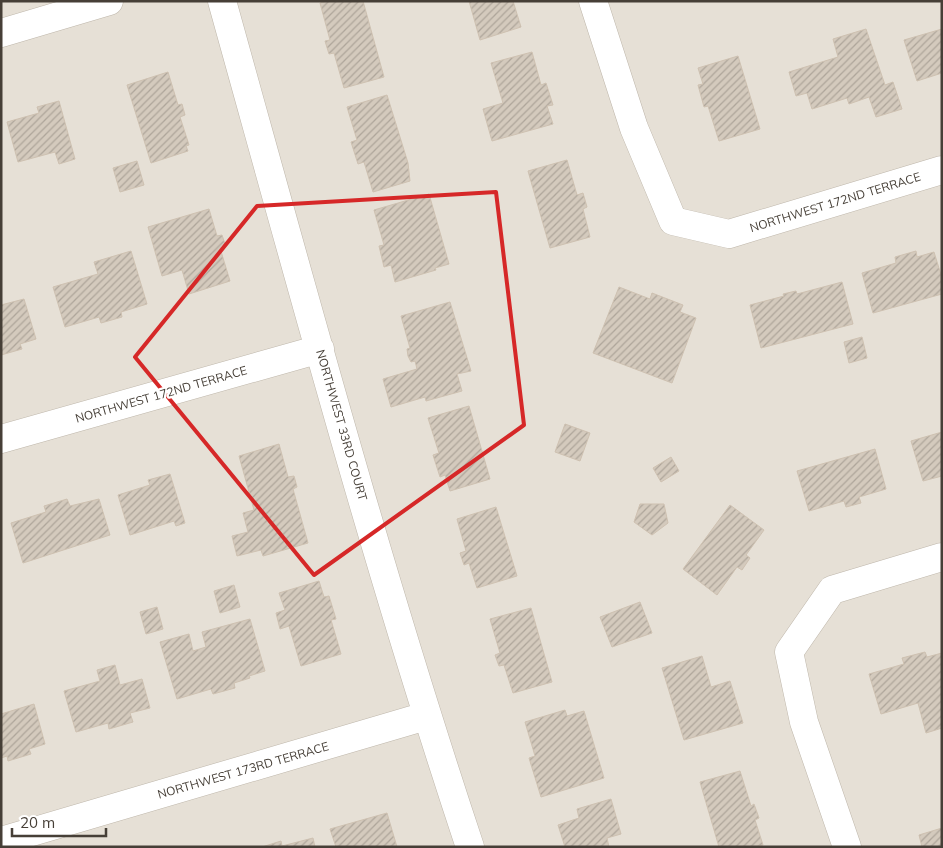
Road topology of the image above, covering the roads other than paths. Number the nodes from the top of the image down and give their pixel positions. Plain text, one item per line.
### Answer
1 (109, 1) edge
2 (222, 1) edge
3 (593, 1) edge
4 (1, 33) edge
5 (942, 170) edge
6 (320, 349) junction
7 (1, 439) edge
8 (942, 557) edge
9 (426, 716) junction
10 (1, 841) edge
11 (470, 847) edge
12 (847, 847) edge

1 - 4 street
2 - 6 street, NORTHWEST 33RD COURT
3 - 5 street, NORTHWEST 172ND TERRACE
6 - 7 street, NORTHWEST 172ND TERRACE
6 - 9 street, NORTHWEST 33RD COURT
8 - 12 street
9 - 10 street, NORTHWEST 173RD TERRACE
9 - 11 street, NORTHWEST 33RD COURT

